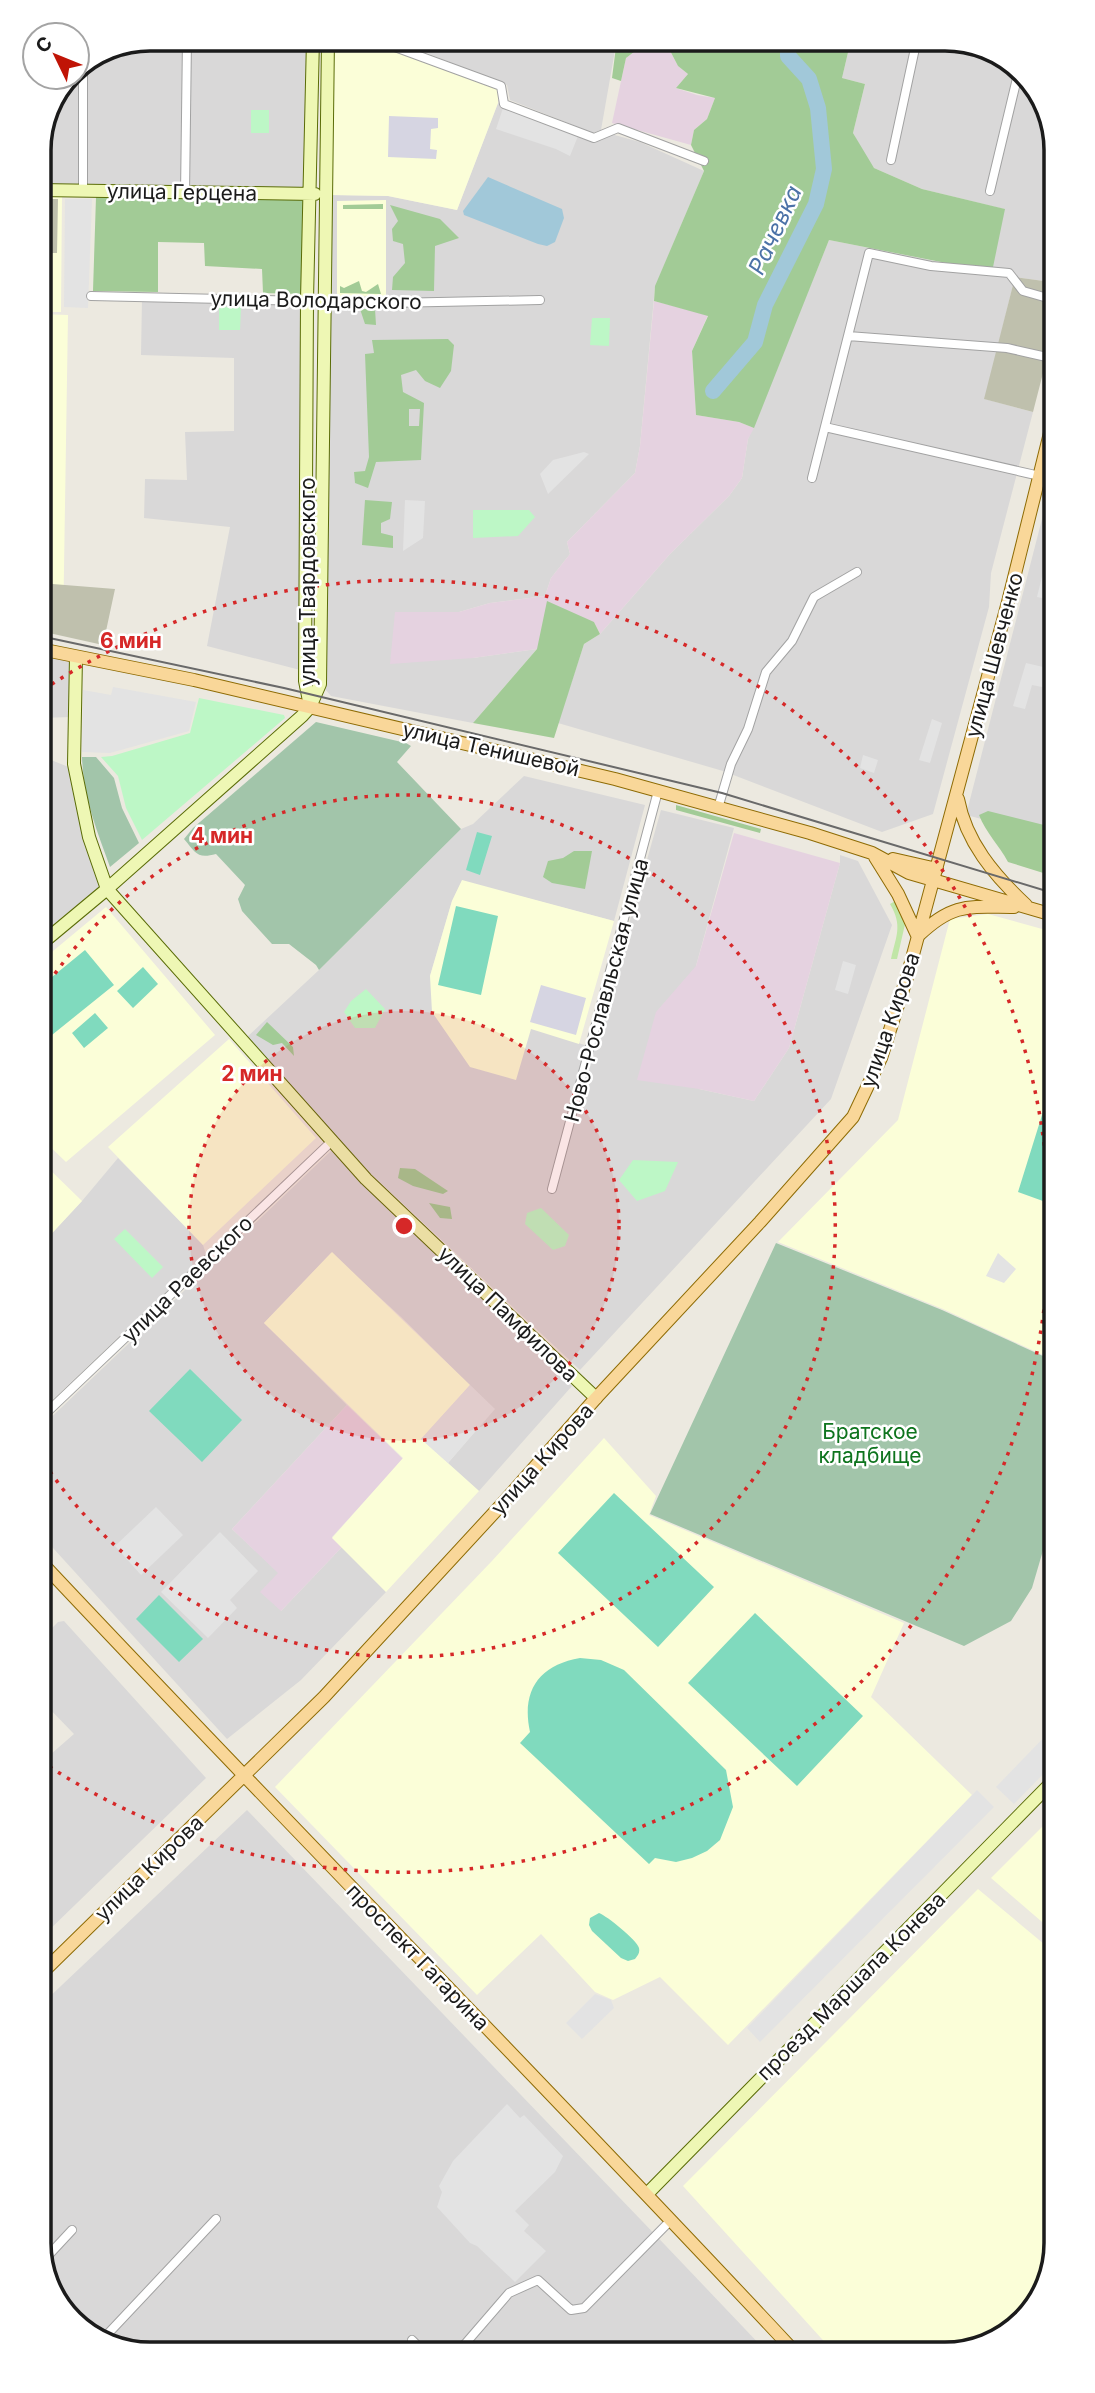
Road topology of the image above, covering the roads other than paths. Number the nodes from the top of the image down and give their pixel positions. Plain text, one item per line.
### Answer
1 (187, 51) edge
2 (313, 51) edge
3 (328, 51) edge
4 (408, 51) edge
5 (914, 51) edge
6 (1016, 81) edge
7 (83, 91) edge
8 (891, 160) dead end
9 (704, 161) dead end
10 (51, 190) edge
11 (83, 191) junction
12 (990, 191) dead end
13 (185, 194) junction
14 (309, 194) junction
15 (326, 195) junction
16 (91, 296) dead end
17 (1044, 297) edge
18 (307, 300) junction
19 (540, 300) dead end
20 (326, 301) junction
21 (848, 336) junction
22 (1044, 356) edge
23 (825, 427) junction
24 (1044, 459) edge
25 (307, 473) junction
26 (324, 474) junction
27 (1040, 476) junction
28 (812, 478) dead end
29 (857, 572) dead end
30 (51, 651) edge
31 (76, 657) junction
32 (310, 707) junction
33 (658, 791) junction
34 (957, 794) junction
35 (718, 808) junction
36 (872, 853) junction
37 (935, 874) junction
38 (107, 889) junction
39 (1028, 908) junction
40 (1044, 912) edge
41 (51, 936) edge
42 (918, 937) junction
43 (332, 1141) junction
44 (552, 1189) dead end
45 (596, 1398) junction
46 (51, 1408) edge
47 (51, 1573) edge
48 (242, 1776) junction
49 (1044, 1790) edge
50 (51, 1964) edge
51 (646, 2194) junction
52 (216, 2219) dead end
53 (671, 2220) junction
54 (72, 2230) dead end
55 (52, 2251) edge
56 (108, 2333) edge
57 (466, 2342) edge
58 (785, 2342) edge

1 - 13 street
2 - 14 street, улица Твардовского
3 - 15 street, улица Твардовского
4 - 9 street
5 - 8 street
6 - 12 street
7 - 11 street
10 - 11 street, улица Герцена
11 - 13 street, улица Герцена
13 - 14 street, улица Герцена
14 - 15 street, улица Герцена
14 - 18 street, улица Твардовского
15 - 20 street, улица Твардовского
16 - 18 street, улица Володарского
17 - 21 street
18 - 20 street, улица Володарского
18 - 25 street, улица Твардовского
19 - 20 street, улица Володарского
20 - 26 street, улица Твардовского
21 - 22 street
21 - 23 street
23 - 27 street
23 - 28 street
24 - 27 main road, улица Шевченко
25 - 26 street
25 - 32 street, улица Твардовского
26 - 32 street, улица Твардовского
27 - 34 main road, улица Шевченко
29 - 35 street
30 - 31 main road, улица Тенишевой
31 - 32 main road, улица Тенишевой
31 - 38 street
32 - 33 main road, улица Тенишевой
32 - 38 street
33 - 35 main road, улица Тенишевой
33 - 44 street, Ново-Рославльская улица
34 - 37 main road, улица Шевченко
34 - 39 main road
35 - 36 main road, улица Тенишевой
36 - 37 main road, улица Тенишевой
36 - 42 main road
37 - 39 main road, улица Тенишевой
37 - 42 main road, улица Кирова
38 - 41 street
38 - 43 street, улица Памфилова
39 - 40 main road
39 - 42 main road
42 - 45 main road, улица Кирова
43 - 45 street, улица Памфилова
43 - 46 street, улица Раевского
45 - 48 main road, улица Кирова
47 - 48 main road, проспект Гагарина
48 - 50 main road, улица Кирова
48 - 51 main road, проспект Гагарина
49 - 51 street, проезд Маршала Конева
51 - 53 main road, проспект Гагарина
52 - 56 street
53 - 57 street
53 - 58 main road, проспект Гагарина
54 - 55 street

